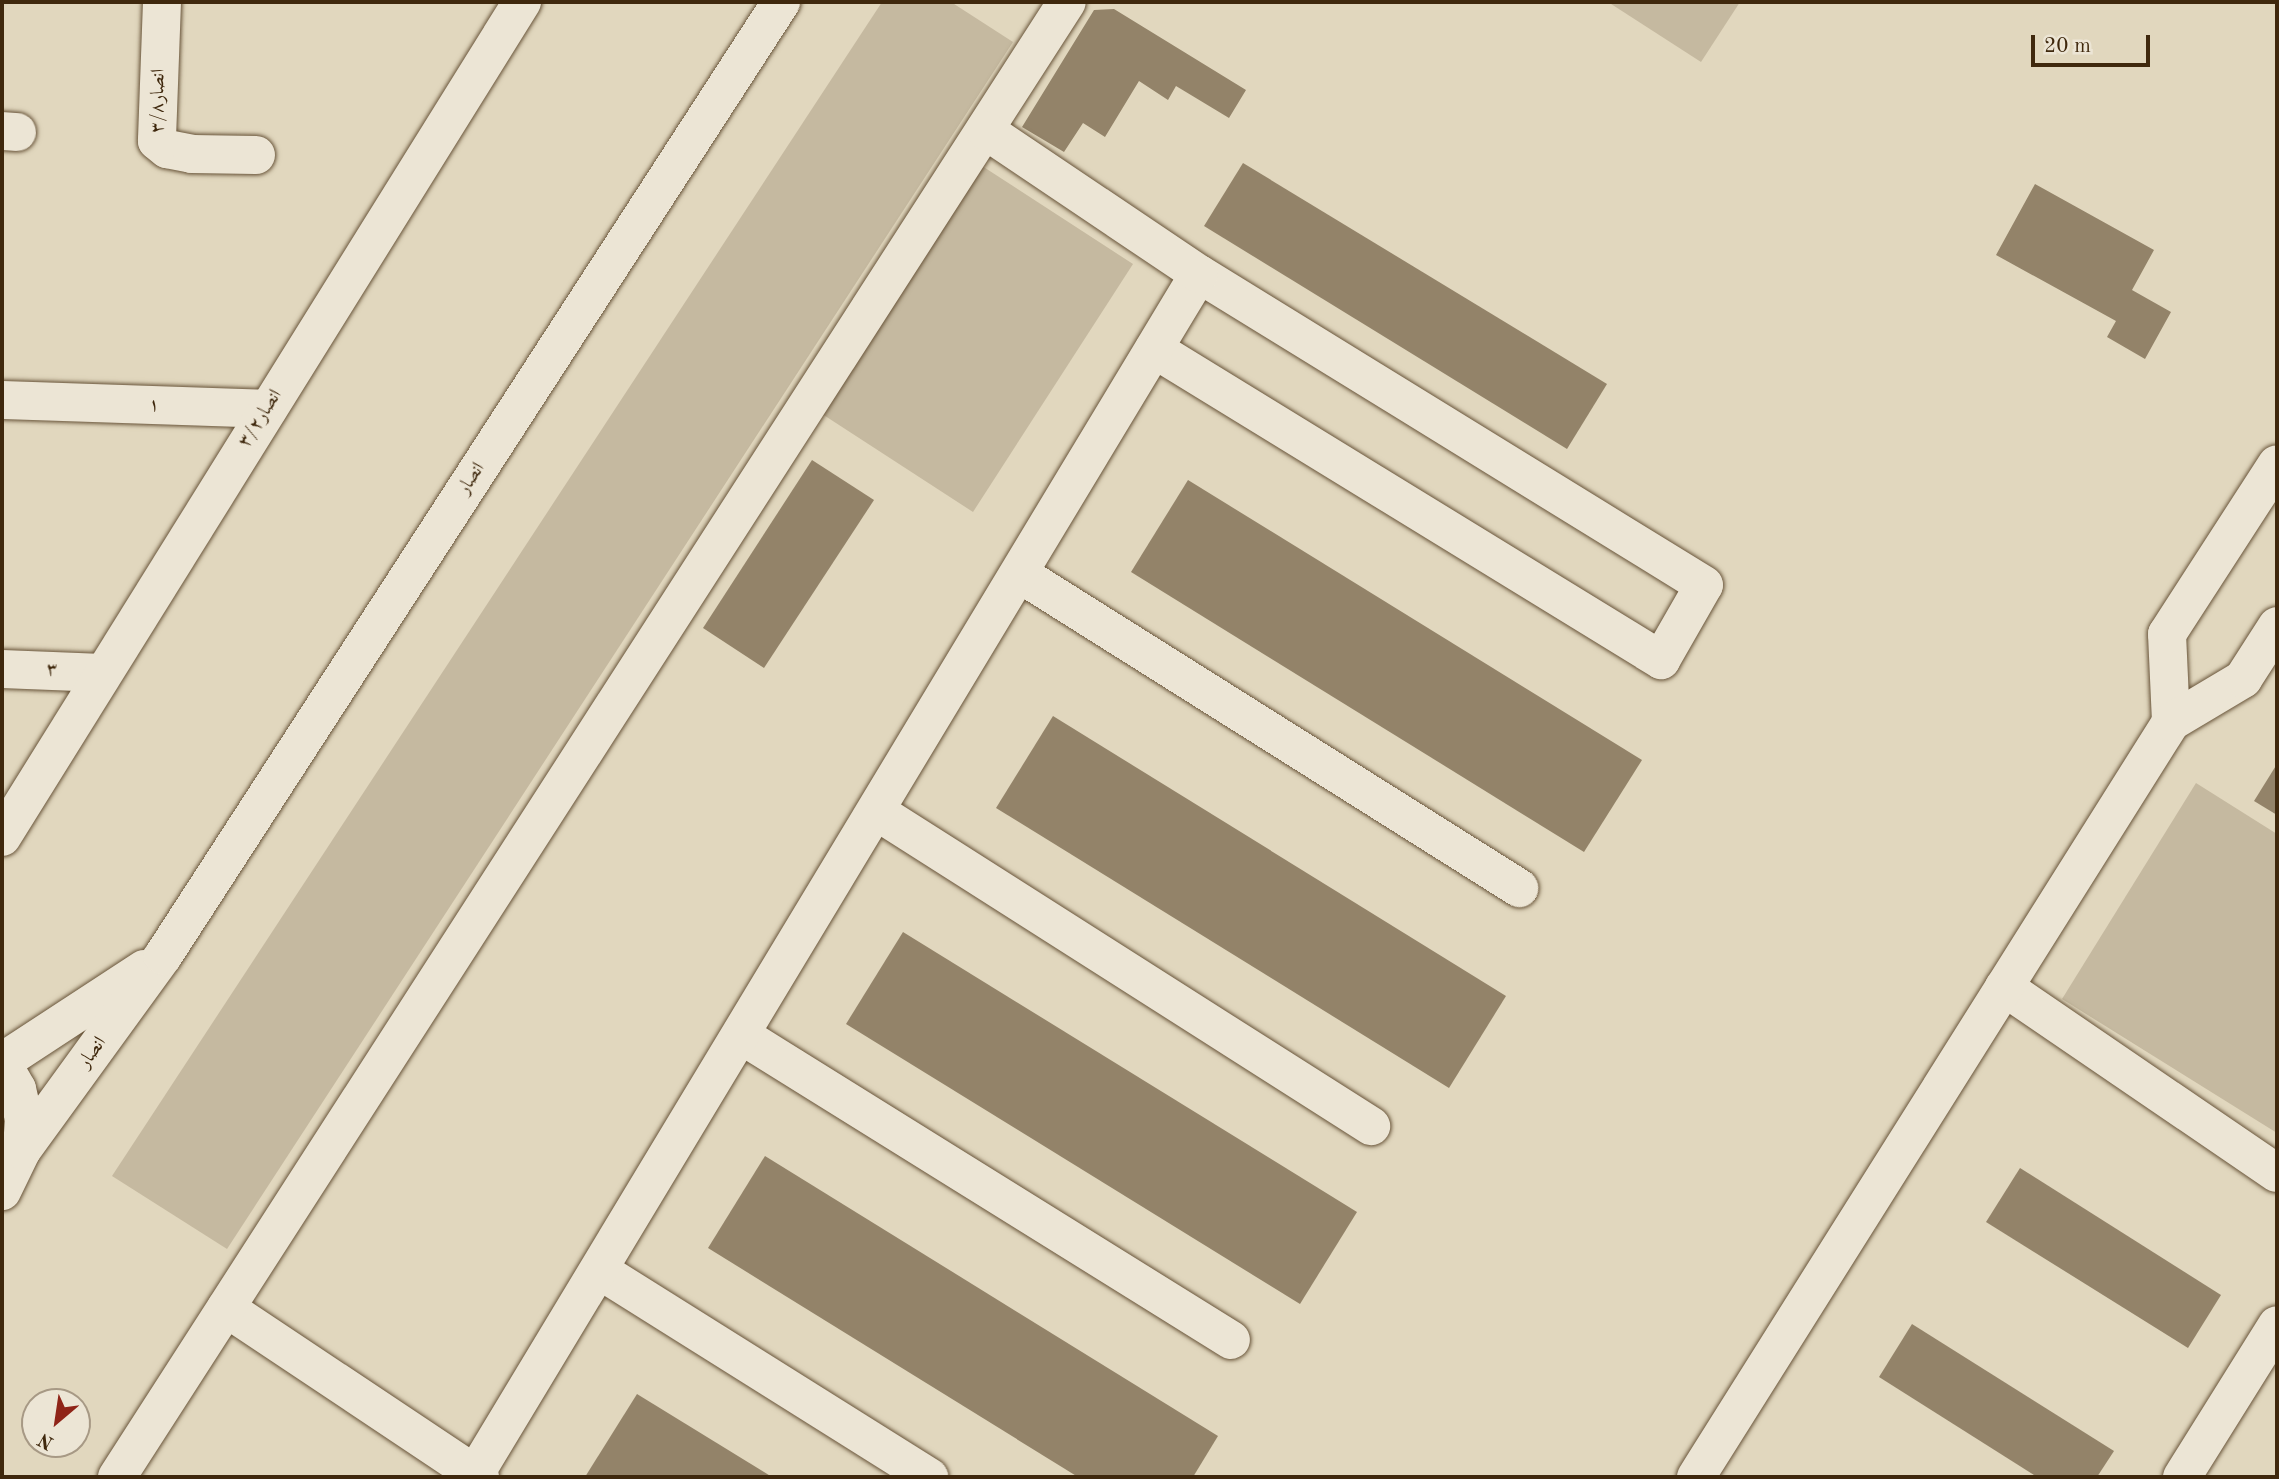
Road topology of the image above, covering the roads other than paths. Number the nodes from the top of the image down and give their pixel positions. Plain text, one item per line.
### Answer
1 (162, 2) edge
2 (522, 2) edge
3 (781, 2) edge
4 (1068, 2) edge
5 (985, 130) junction
6 (256, 155) dead end
7 (1199, 274) junction
8 (1154, 349) junction
9 (2, 400) edge
10 (268, 409) junction
11 (2277, 464) edge
12 (1020, 574) junction
13 (2277, 626) edge
14 (2, 669) edge
15 (103, 673) junction
16 (2171, 722) junction
17 (876, 811) junction
18 (2, 837) edge
19 (1519, 888) dead end
20 (163, 956) junction
21 (2004, 987) junction
22 (741, 1035) junction
23 (2, 1062) edge
24 (1371, 1126) dead end
25 (22, 1150) junction
26 (2277, 1173) edge
27 (2, 1191) edge
28 (598, 1270) junction
29 (226, 1308) junction
30 (2277, 1325) edge
31 (1231, 1340) dead end
32 (476, 1476) edge
33 (117, 1477) edge
34 (929, 1477) edge
35 (1696, 1477) edge
36 (2182, 1477) edge

1 - 6 street, انصار۳/۸
2 - 10 street, انصار۳/۲
3 - 20 street, انصار
4 - 5 street
5 - 7 street
5 - 29 street
7 - 8 street
7 - 8 street
8 - 12 street
9 - 10 street, ۱
10 - 15 street, انصار۳/۲
11 - 16 street
12 - 17 street
12 - 19 street
13 - 16 street
14 - 15 street, ۳
15 - 18 street, انصار۳/۲
16 - 21 street
17 - 22 street
17 - 24 street
20 - 23 street, انصار
20 - 25 street, انصار
21 - 26 street
21 - 35 street
22 - 28 street
22 - 31 street
23 - 25 street
25 - 27 street, انصار
28 - 32 street
28 - 34 street
29 - 32 street
29 - 33 street
30 - 36 street

